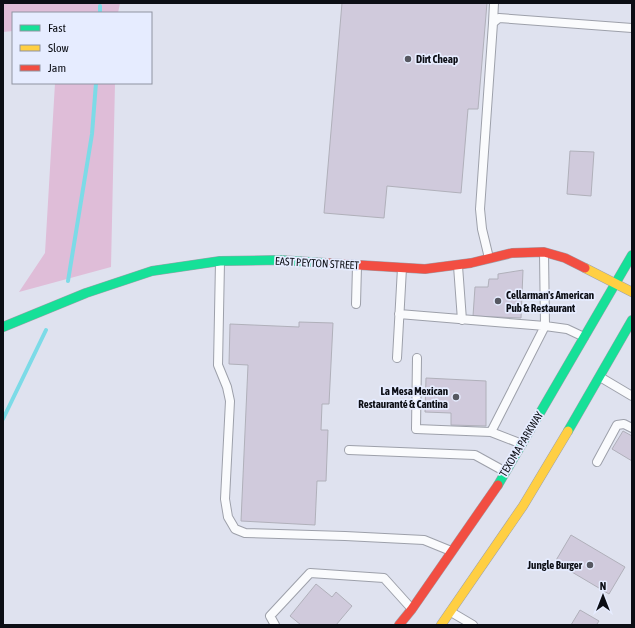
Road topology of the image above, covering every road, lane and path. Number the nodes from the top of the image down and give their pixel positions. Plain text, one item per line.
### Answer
1 (494, 3) edge
2 (493, 23) junction
3 (632, 28) edge
4 (544, 252) junction
5 (632, 255) edge
6 (489, 258) junction
7 (220, 261) junction
8 (458, 264) junction
9 (358, 265) junction
10 (402, 268) junction
11 (616, 283) junction
12 (632, 292) edge
13 (356, 304) dead end
14 (400, 314) junction
15 (462, 320) junction
16 (632, 320) edge
17 (545, 326) junction
18 (3, 327) edge
19 (628, 336) edge
20 (585, 337) junction
21 (397, 358) dead end
22 (417, 358) dead end
23 (599, 377) junction
24 (632, 396) edge
25 (632, 428) edge
26 (491, 432) junction
27 (522, 444) junction
28 (349, 450) dead end
29 (597, 462) dead end
30 (505, 472) junction
31 (451, 552) junction
32 (412, 609) junction
33 (451, 612) junction
34 (275, 625) edge
35 (399, 625) edge
36 (441, 625) edge
37 (473, 625) edge

1 - 2 lane
2 - 3 lane
2 - 6 lane
4 - 6 main road, EAST PEYTON STREET
4 - 11 main road, EAST PEYTON STREET
4 - 17 lane
5 - 11 main road, TEXOMA PARKWAY
6 - 8 main road, EAST PEYTON STREET
7 - 9 main road, EAST PEYTON STREET
7 - 18 main road, EAST PEYTON STREET
7 - 31 lane
8 - 10 main road, EAST PEYTON STREET
8 - 15 lane
9 - 10 main road, EAST PEYTON STREET
9 - 13 lane
10 - 14 lane
11 - 12 main road, EAST PEYTON STREET
11 - 20 main road, TEXOMA PARKWAY
14 - 15 lane
14 - 21 lane
15 - 17 lane
16 - 19 main road
17 - 20 lane
17 - 26 lane
19 - 23 main road
20 - 27 main road, TEXOMA PARKWAY
22 - 26 lane
23 - 24 lane
23 - 33 main road
25 - 29 lane
26 - 27 lane
27 - 30 main road, TEXOMA PARKWAY
28 - 30 lane
30 - 31 main road, TEXOMA PARKWAY
31 - 32 main road, TEXOMA PARKWAY
32 - 34 lane
32 - 35 main road, TEXOMA PARKWAY
33 - 36 main road
33 - 37 lane

